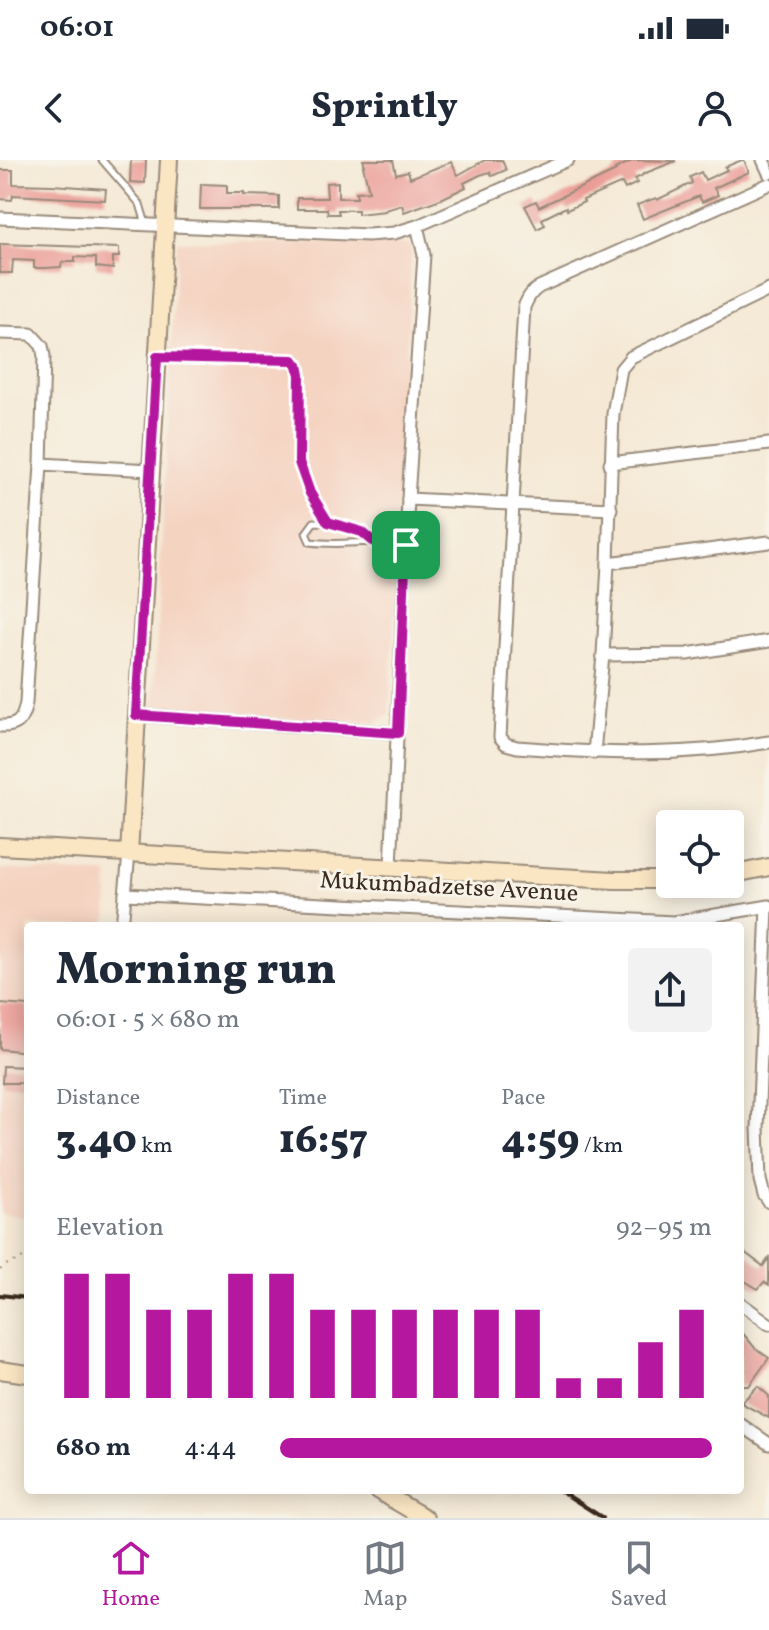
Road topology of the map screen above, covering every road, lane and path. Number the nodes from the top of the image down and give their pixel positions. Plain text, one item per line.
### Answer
1 (102, 160) edge
2 (169, 160) edge
3 (568, 160) edge
4 (763, 160) edge
5 (769, 173) edge
6 (769, 184) edge
7 (0, 218) edge
8 (146, 226) junction
9 (417, 226) junction
10 (164, 227) junction
11 (769, 290) edge
12 (0, 333) edge
13 (157, 357) junction
14 (769, 444) edge
15 (610, 463) junction
16 (41, 464) junction
17 (151, 470) junction
18 (408, 499) junction
19 (512, 505) junction
20 (611, 509) junction
21 (328, 522) junction
22 (374, 542) junction
23 (769, 542) edge
24 (406, 545) junction
25 (608, 563) junction
26 (769, 641) edge
27 (603, 655) junction
28 (136, 715) junction
29 (0, 726) edge
30 (398, 733) junction
31 (769, 742) edge
32 (594, 753) junction
33 (0, 846) edge
34 (129, 854) junction
35 (391, 867) junction
36 (769, 867) edge
37 (744, 872) edge
38 (656, 880) edge
39 (125, 894) junction
40 (768, 906) edge
41 (575, 921) edge
42 (122, 922) edge
43 (608, 922) edge
44 (684, 922) edge
45 (769, 1202) edge
46 (24, 1258) edge
47 (0, 1270) edge
48 (744, 1306) edge
49 (769, 1324) edge
50 (0, 1370) edge
51 (24, 1373) edge
52 (744, 1427) edge
53 (769, 1444) edge
54 (384, 1494) edge
55 (425, 1518) edge

1 - 8 lane
2 - 10 street
3 - 9 street
4 - 5 street
6 - 19 street
7 - 8 street
8 - 10 street
9 - 10 street
9 - 18 street
10 - 13 street
11 - 15 street
12 - 16 street
13 - 17 street
13 - 21 lane
14 - 15 street
15 - 20 street
16 - 17 street
16 - 29 street
17 - 28 street
18 - 19 street
18 - 24 street
19 - 20 street
19 - 32 street
20 - 25 street
21 - 22 lane
21 - 22 lane
22 - 24 lane
23 - 25 street
24 - 30 street
25 - 27 street
26 - 27 street
27 - 32 street
28 - 30 street
28 - 34 street
30 - 35 street
31 - 32 street
33 - 34 street
34 - 35 street
34 - 39 street
35 - 38 street
36 - 37 street
39 - 41 street, Mukumbadzetse Avenue
39 - 42 street
40 - 44 street, Mukumbadzetse Avenue
40 - 45 street
41 - 43 street, Mukumbadzetse Avenue
46 - 47 path
48 - 49 street
50 - 51 street
52 - 53 street
54 - 55 street

